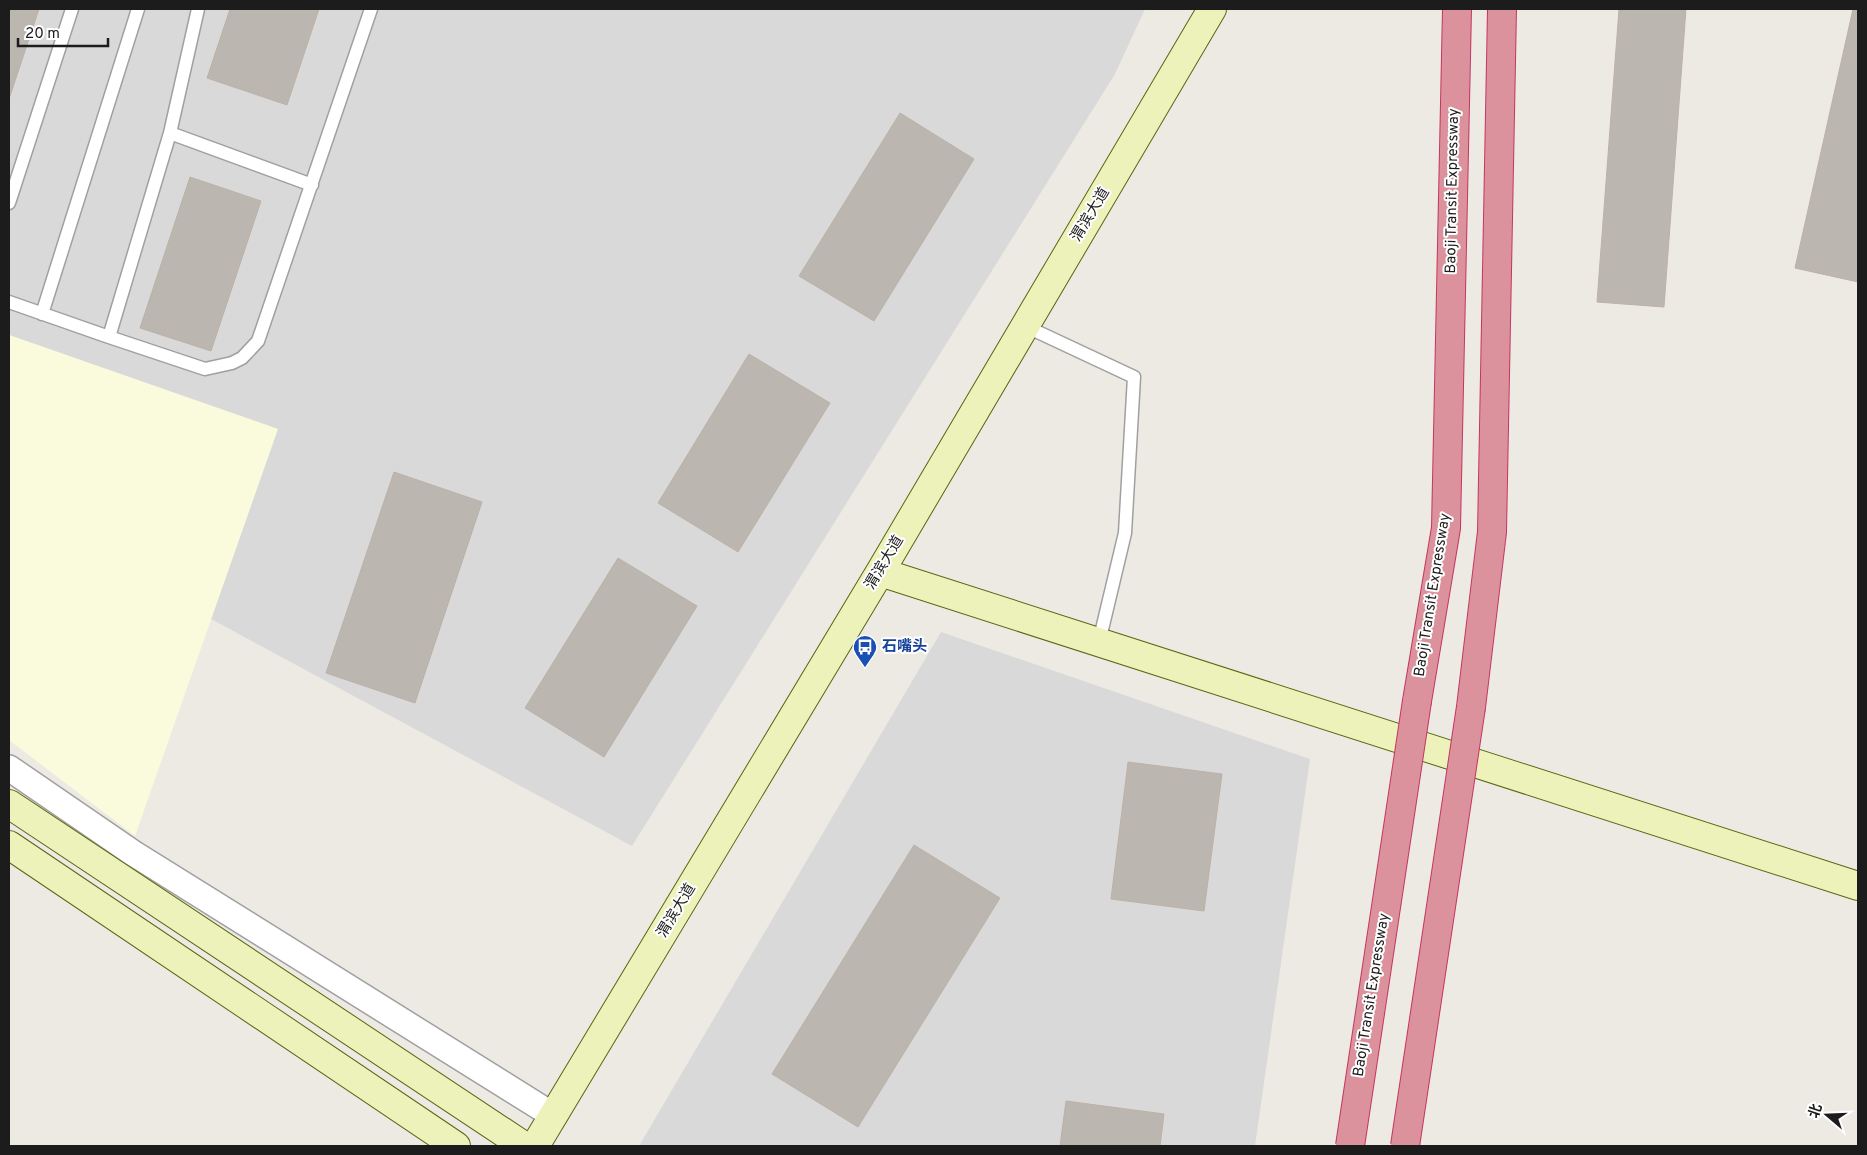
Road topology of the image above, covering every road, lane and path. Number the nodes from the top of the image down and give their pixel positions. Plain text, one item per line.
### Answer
1 (72, 9) edge
2 (138, 9) edge
3 (199, 9) edge
4 (371, 9) edge
5 (1212, 9) edge
6 (1457, 9) edge
7 (1502, 9) edge
8 (170, 133) junction
9 (312, 185) junction
10 (9, 203) edge
11 (9, 302) edge
12 (42, 314) junction
13 (1025, 326) junction
14 (109, 337) junction
15 (880, 572) junction
16 (1099, 642) junction
17 (9, 768) edge
18 (9, 804) edge
19 (9, 845) edge
20 (1858, 886) edge
21 (554, 1116) junction
22 (456, 1146) edge
23 (524, 1146) edge
24 (535, 1146) edge
25 (1350, 1146) edge
26 (1405, 1146) edge

1 - 10 lane
2 - 12 lane
3 - 8 lane
4 - 9 lane
5 - 13 main road, 渭滨大道
6 - 25 highway, Baoji Transit Expressway, bridge
7 - 26 highway, bridge
8 - 9 lane
8 - 14 lane
9 - 14 lane
11 - 12 lane
12 - 14 lane
13 - 15 main road, 渭滨大道
13 - 16 lane
15 - 16 main road
15 - 21 main road, 渭滨大道
16 - 20 main road
17 - 21 street
18 - 23 main road
19 - 22 main road
21 - 24 main road, 渭滨大道

